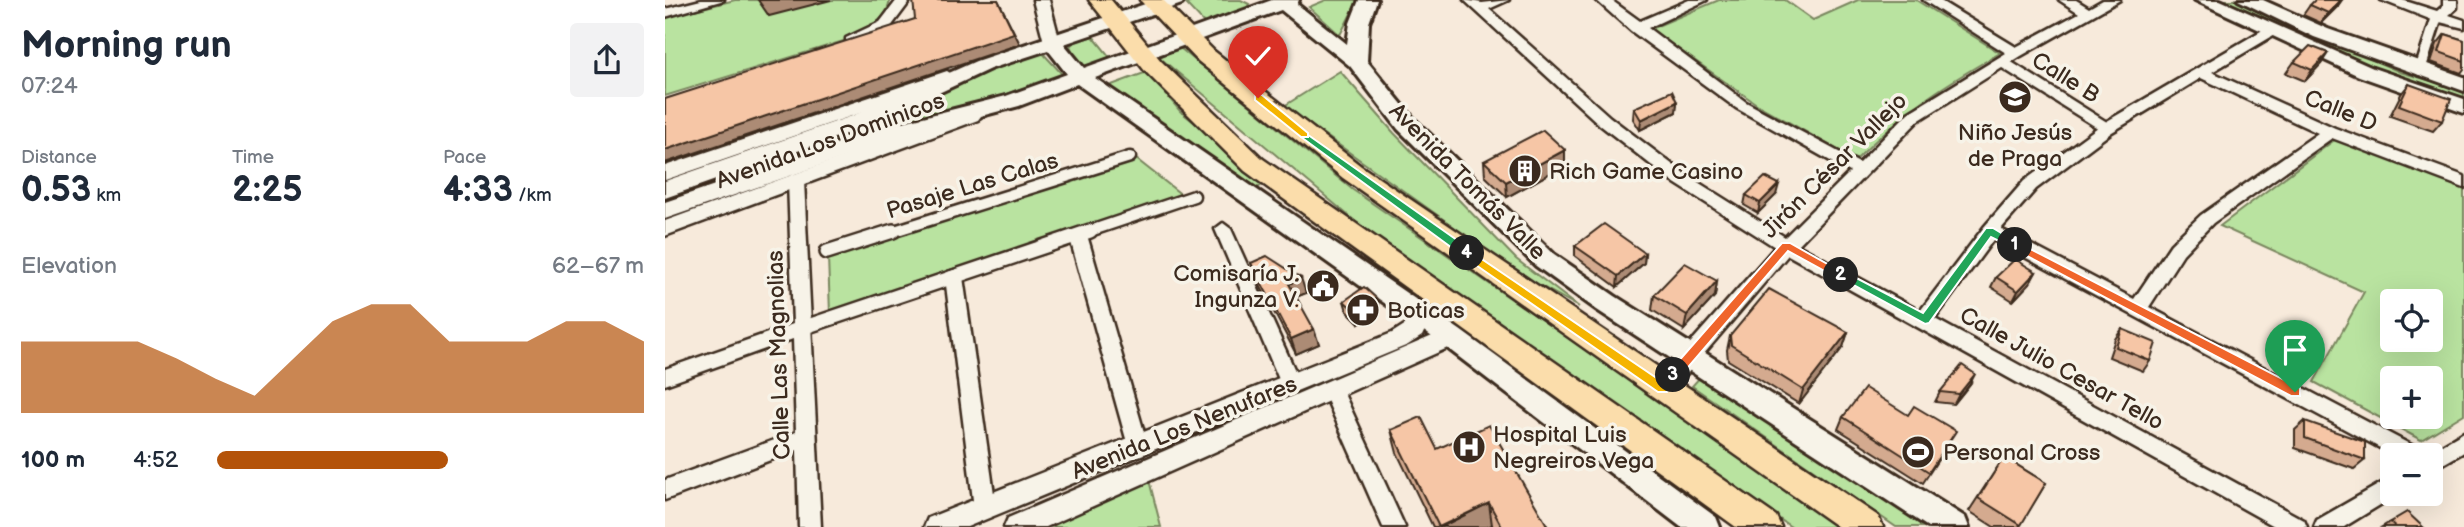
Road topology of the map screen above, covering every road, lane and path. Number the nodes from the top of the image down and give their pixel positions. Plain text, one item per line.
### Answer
1 (717, 0) edge
2 (904, 0) edge
3 (1041, 0) edge
4 (1100, 0) edge
5 (1369, 0) edge
6 (1502, 0) edge
7 (1604, 0) edge
8 (1700, 0) edge
9 (1930, 0) edge
10 (2066, 0) edge
11 (2113, 0) edge
12 (2204, 0) edge
13 (2247, 0) edge
14 (2388, 0) edge
15 (2450, 0) edge
16 (1285, 1) edge
17 (1161, 2) edge
18 (1476, 4) edge
19 (665, 13) edge
20 (2088, 13) junction
21 (2437, 17) junction
22 (1115, 20) junction
23 (2464, 24) edge
24 (1636, 28) junction
25 (2271, 32) junction
26 (1188, 39) junction
27 (1052, 42) junction
28 (842, 44) edge
29 (1143, 55) junction
30 (2009, 57) junction
31 (1357, 62) junction
32 (983, 65) junction
33 (2420, 70) junction
34 (2204, 74) junction
35 (1081, 77) junction
36 (2464, 84) edge
37 (1012, 101) junction
38 (2464, 106) edge
39 (2108, 128) junction
40 (2330, 132) junction
41 (1130, 157) dead end
42 (1861, 171) junction
43 (665, 173) edge
44 (796, 181) junction
45 (2464, 181) edge
46 (665, 190) edge
47 (1193, 196) dead end
48 (665, 211) edge
49 (665, 229) edge
50 (1223, 229) dead end
51 (1990, 231) junction
52 (1078, 235) junction
53 (1786, 246) junction
54 (827, 252) dead end
55 (954, 277) junction
56 (2137, 310) junction
57 (1421, 315) junction
58 (1925, 319) junction
59 (802, 328) junction
60 (1451, 337) junction
61 (1689, 356) junction
62 (665, 377) edge
63 (1291, 384) junction
64 (1662, 389) junction
65 (1333, 391) junction
66 (806, 437) junction
67 (2464, 440) edge
68 (2389, 443) edge
69 (1138, 446) junction
70 (2443, 454) edge
71 (665, 490) edge
72 (2380, 493) edge
73 (985, 508) junction
74 (810, 527) edge
75 (937, 527) edge
76 (1017, 527) edge
77 (1394, 527) edge
78 (1705, 527) edge
79 (1764, 527) edge
80 (1867, 527) edge
81 (1954, 527) edge
82 (2296, 527) edge
83 (2325, 527) edge

1 - 19 street
2 - 28 street
3 - 27 street
4 - 22 main road
5 - 31 main road
6 - 18 street
7 - 24 street
8 - 24 street
9 - 30 street, Calle B
10 - 20 street
11 - 20 street, Jirón César Vallejo
12 - 25 main road
13 - 33 main road
14 - 21 street
15 - 21 street
16 - 26 main road, Avenida Los Dominicos
16 - 31 main road, Avenida Tomás Valle
17 - 22 main road, Avenida Los Dominicos
17 - 26 main road, Avenida Tomás Valle
18 - 53 street, Calle Julio Cesar Tello
20 - 30 street, Jirón César Vallejo
21 - 23 street
21 - 33 street
22 - 27 main road, Avenida Los Dominicos
22 - 29 main road
24 - 42 street
25 - 34 street
25 - 38 main road
26 - 29 main road, Avenida Los Dominicos
26 - 64 main road, Avenida Tomás Valle
27 - 32 main road, Avenida Los Dominicos
27 - 35 main road
29 - 35 main road, Avenida Los Dominicos
29 - 79 main road
30 - 39 street, Calle B
30 - 42 street, Jirón César Vallejo
31 - 61 main road, Avenida Tomás Valle
32 - 43 street, Avenida Los Dominicos
32 - 46 main road, Avenida Los Dominicos
33 - 36 main road
34 - 39 street
34 - 40 street, Calle D
35 - 37 main road, Avenida Los Dominicos
35 - 57 main road
37 - 44 street, Avenida Los Dominicos
37 - 48 main road, Avenida Los Dominicos
39 - 51 street
40 - 45 street, Calle D
40 - 56 street
41 - 54 street, Pasaje Las Calas
42 - 53 street, Jirón César Vallejo
44 - 49 street, Avenida Los Dominicos
44 - 59 street, Calle Las Magnolias
47 - 52 street
50 - 63 street
51 - 56 street
51 - 58 street
52 - 55 street
52 - 69 street
53 - 58 street, Calle Julio Cesar Tello
53 - 61 street, Jirón César Vallejo
55 - 59 street
55 - 73 street
56 - 68 street
57 - 60 main road
57 - 63 street, Avenida Los Nenufares
58 - 82 street, Calle Julio Cesar Tello
59 - 62 street
59 - 66 street, Calle Las Magnolias
60 - 65 street, Avenida Los Nenufares
60 - 78 main road
61 - 64 street, Jirón César Vallejo
61 - 81 main road, Avenida Tomás Valle
63 - 69 street, Avenida Los Nenufares
64 - 80 main road, Avenida Tomás Valle
65 - 76 street, Avenida Los Nenufares
65 - 77 street
66 - 71 street
66 - 74 street, Calle Las Magnolias
67 - 70 street
69 - 73 street, Avenida Los Nenufares
72 - 83 street
73 - 75 street, Avenida Los Nenufares

